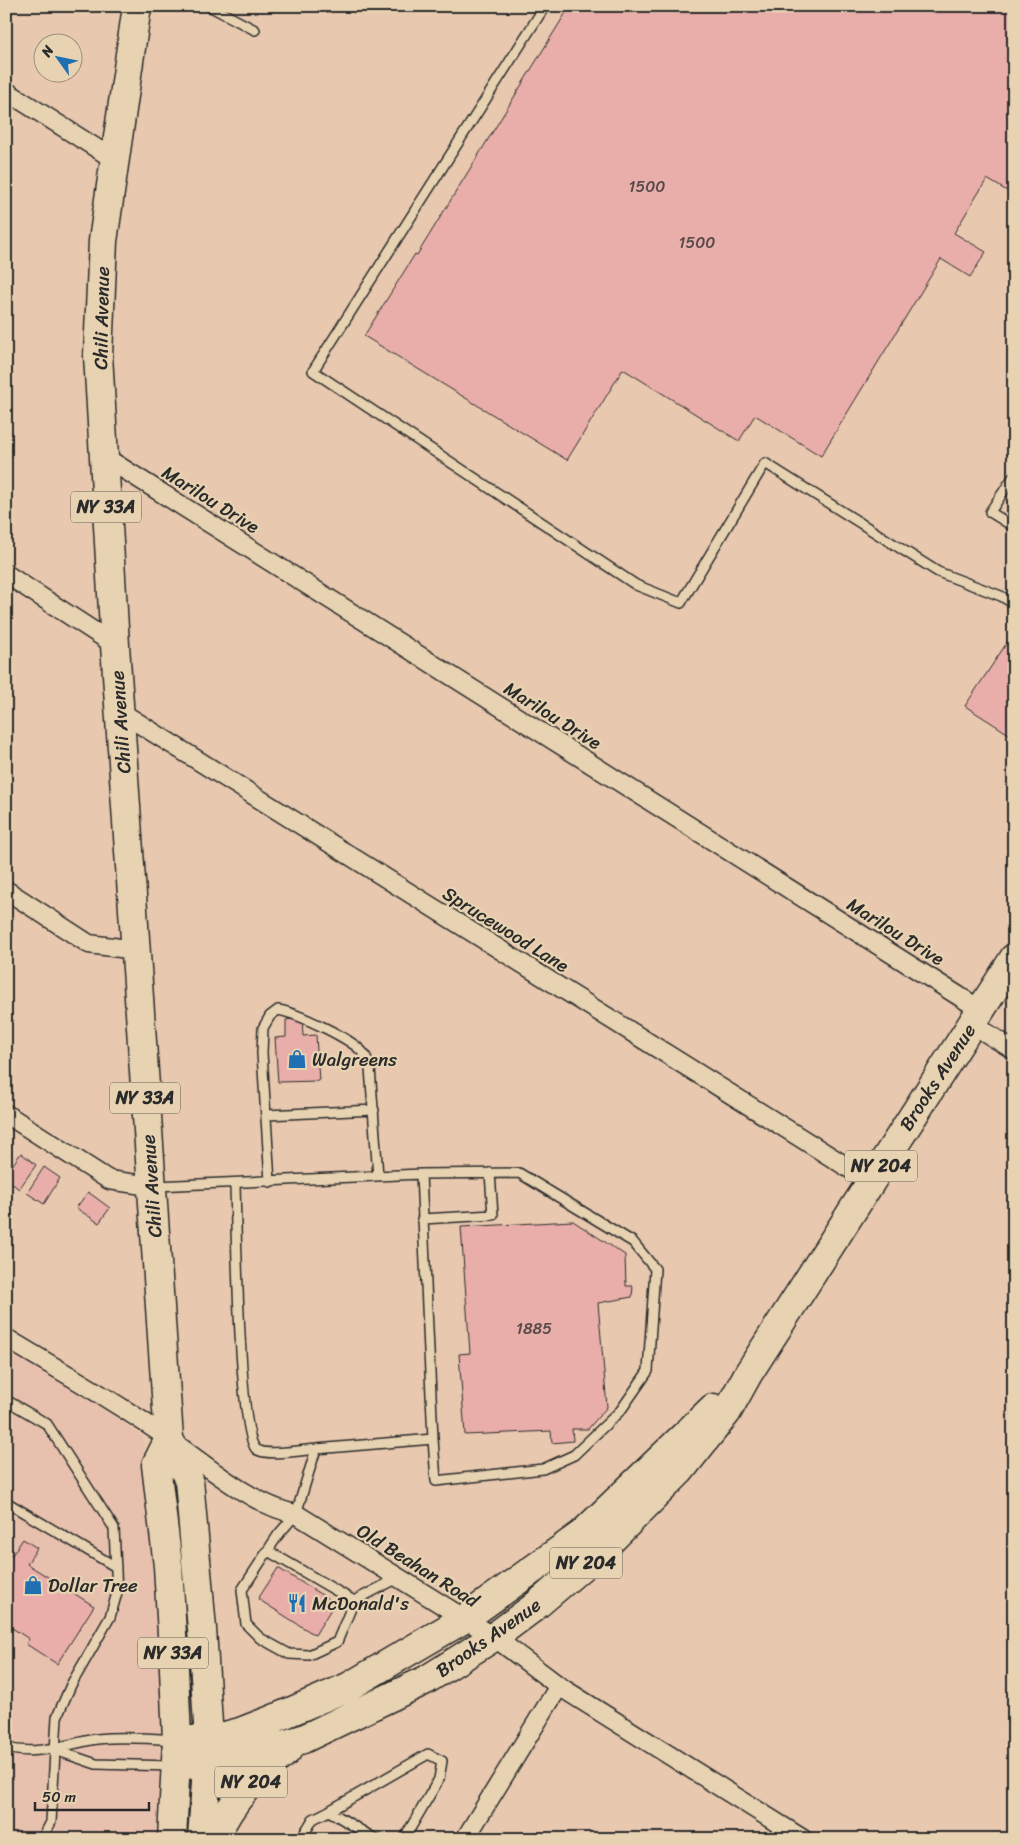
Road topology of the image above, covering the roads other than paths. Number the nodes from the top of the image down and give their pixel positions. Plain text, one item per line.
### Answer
1 (137, 6) edge
2 (209, 6) edge
3 (545, 6) edge
4 (255, 30) dead end
5 (6, 91) edge
6 (115, 160) junction
7 (103, 456) junction
8 (1014, 476) edge
9 (1014, 527) edge
10 (6, 574) edge
11 (1014, 604) edge
12 (115, 645) junction
13 (120, 711) junction
14 (6, 890) edge
15 (136, 950) junction
16 (1014, 958) edge
17 (976, 1017) junction
18 (1014, 1050) edge
19 (374, 1110) junction
20 (6, 1114) edge
21 (266, 1115) junction
22 (490, 1173) junction
23 (421, 1174) junction
24 (378, 1176) junction
25 (270, 1182) junction
26 (870, 1182) junction
27 (234, 1184) junction
28 (150, 1186) junction
29 (422, 1219) junction
30 (6, 1338) edge
31 (748, 1374) junction
32 (6, 1400) edge
33 (169, 1439) junction
34 (433, 1439) junction
35 (316, 1449) junction
36 (6, 1502) edge
37 (296, 1514) junction
38 (268, 1550) junction
39 (116, 1567) junction
40 (398, 1578) junction
41 (354, 1600) junction
42 (464, 1619) junction
43 (494, 1637) junction
44 (559, 1686) junction
45 (303, 1739) junction
46 (6, 1748) edge
47 (55, 1749) junction
48 (208, 1752) junction
49 (176, 1753) junction
50 (329, 1811) junction
51 (42, 1839) edge
52 (172, 1839) edge
53 (202, 1839) edge
54 (214, 1839) edge
55 (301, 1839) edge
56 (375, 1839) edge
57 (404, 1839) edge
58 (466, 1839) edge
59 (803, 1839) edge

1 - 6 main road, Chili Avenue / NY 33A
2 - 4 lane
3 - 11 lane
5 - 6 street
6 - 7 main road, Chili Avenue / NY 33A
7 - 12 main road, Chili Avenue / NY 33A
7 - 17 street, Marilou Drive
8 - 9 lane
10 - 12 street
12 - 13 main road, Chili Avenue / NY 33A
13 - 15 main road, Chili Avenue / NY 33A
13 - 26 street, Sprucewood Lane
14 - 15 street
15 - 28 main road, Chili Avenue / NY 33A
16 - 17 main road, Brooks Avenue / NY 204
17 - 18 street, Marilou Drive
17 - 26 main road, Brooks Avenue / NY 204
19 - 21 lane
19 - 21 lane
19 - 24 lane
20 - 28 street
21 - 25 lane
22 - 23 lane
22 - 29 lane
22 - 34 lane
23 - 24 lane
23 - 29 lane
24 - 25 lane
25 - 27 lane
26 - 31 main road, Brooks Avenue / NY 204
27 - 28 lane
27 - 35 lane
28 - 33 main road, Chili Avenue / NY 33A
29 - 34 lane
30 - 33 street, Old Beahan Road
31 - 42 main road, Brooks Avenue / NY 204
31 - 43 main road, Brooks Avenue / NY 204
32 - 39 lane
33 - 37 street, Old Beahan Road
33 - 48 main road, Chili Avenue / NY 33A
33 - 49 main road, NY 33A
34 - 35 lane
35 - 37 lane
36 - 39 lane
37 - 38 lane
37 - 40 street, Old Beahan Road
38 - 41 lane
38 - 41 lane
39 - 47 lane
40 - 41 lane
40 - 42 street, Old Beahan Road
42 - 43 street, Old Beahan Road
42 - 48 main road, Brooks Avenue / NY 204
43 - 44 street, Old Beahan Road
43 - 45 main road, Brooks Avenue / NY 204
44 - 58 street
44 - 59 street, Old Beahan Road
45 - 48 main road, Brooks Avenue
45 - 54 main road, NY 204
46 - 47 lane
47 - 49 lane
47 - 49 lane
47 - 51 lane
48 - 49 main road, Brooks Avenue
48 - 53 main road, Chili Avenue / NY 33A
49 - 52 main road, NY 33A
50 - 55 lane
50 - 56 lane
50 - 57 lane

